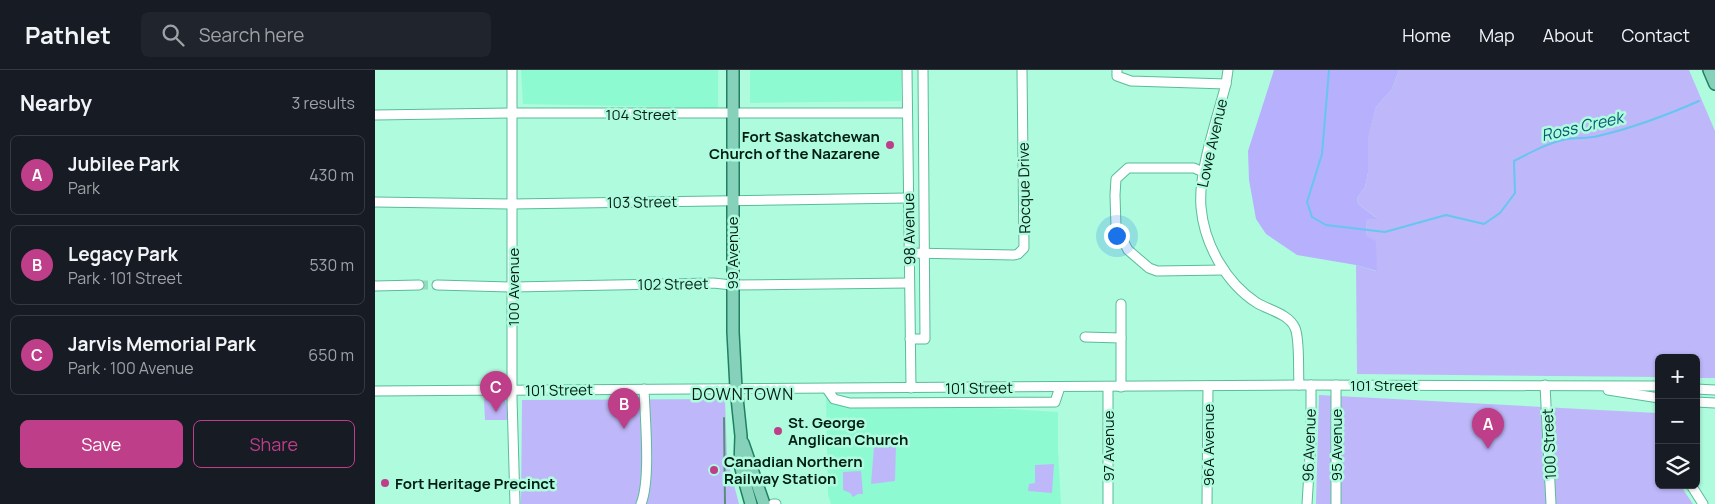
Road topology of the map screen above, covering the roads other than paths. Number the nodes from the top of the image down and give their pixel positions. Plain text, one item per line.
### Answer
1 (512, 70) edge
2 (733, 70) edge
3 (907, 70) edge
4 (923, 70) edge
5 (1022, 70) edge
6 (1117, 70) edge
7 (1228, 70) edge
8 (1709, 70) edge
9 (1226, 84) junction
10 (1715, 84) edge
11 (512, 113) junction
12 (907, 113) junction
13 (734, 114) junction
14 (375, 115) edge
15 (1203, 172) junction
16 (908, 198) junction
17 (733, 201) junction
18 (375, 202) edge
19 (512, 204) junction
20 (909, 253) junction
21 (924, 254) junction
22 (1224, 270) junction
23 (909, 283) junction
24 (732, 284) junction
25 (419, 285) tunnel mouth
26 (437, 285) tunnel mouth
27 (375, 286) edge
28 (513, 287) junction
29 (1121, 304) dead end
30 (1085, 337) dead end
31 (1121, 338) junction
32 (911, 339) junction
33 (1299, 385) junction
34 (1311, 385) junction
35 (1335, 385) junction
36 (1545, 385) junction
37 (1208, 386) junction
38 (1583, 386) junction
39 (1655, 386) edge
40 (1060, 387) junction
41 (1108, 387) junction
42 (1121, 387) junction
43 (736, 388) junction
44 (911, 388) junction
45 (827, 389) junction
46 (1700, 389) edge
47 (644, 390) junction
48 (1715, 390) edge
49 (375, 391) edge
50 (512, 391) junction
51 (1655, 397) edge
52 (1700, 402) edge
53 (1715, 403) edge
54 (741, 436) junction
55 (1694, 489) edge
56 (515, 504) edge
57 (641, 504) edge
58 (751, 504) edge
59 (764, 504) edge
60 (1109, 504) edge
61 (1207, 504) edge
62 (1307, 504) edge
63 (1336, 504) edge
64 (1551, 504) edge
65 (1703, 504) edge

1 - 11 street, 100 Avenue
2 - 13 main road, 99 Avenue
3 - 12 street, 98 Avenue
4 - 21 street
5 - 21 street, Rocque Drive
6 - 9 street
7 - 9 street, Lowe Avenue
8 - 10 main road
9 - 15 street, Lowe Avenue
11 - 13 street, 104 Street
11 - 14 street, 104 Street
11 - 19 street, 100 Avenue
12 - 13 street, 104 Street
12 - 16 street, 98 Avenue
13 - 17 main road, 99 Avenue
15 - 22 street, Lowe Avenue
15 - 22 street
16 - 17 street, 103 Street
16 - 20 street, 98 Avenue
17 - 19 street, 103 Street
17 - 24 main road, 99 Avenue
18 - 19 street, 103 Street
19 - 28 street, 100 Avenue
20 - 21 street, Rocque Drive
20 - 23 street, 98 Avenue
21 - 32 street
22 - 33 street, Lowe Avenue
23 - 24 street, 102 Street
23 - 32 street, 98 Avenue
24 - 28 street, 102 Street
24 - 43 main road, 99 Avenue
25 - 27 street
26 - 28 street, 102 Street
28 - 50 street, 100 Avenue
29 - 31 street
30 - 31 street
31 - 42 street
32 - 44 street, 98 Avenue
33 - 34 street, 101 Street
33 - 37 street, 101 Street
34 - 35 street, 101 Street
34 - 62 street, 96 Avenue
35 - 36 street, 101 Street
35 - 63 street, 95 Avenue
36 - 38 street, 101 Street
36 - 64 street, 100 Street
37 - 42 street, 101 Street
37 - 61 street, 96A Avenue
38 - 39 street, 101 Street
38 - 51 street, 101 Street
40 - 41 street, 101 Street
40 - 44 street, 101 Street
40 - 45 street
41 - 42 street, 101 Street
41 - 60 street, 97 Avenue
43 - 45 street, 101 Street
43 - 47 street, 101 Street
43 - 54 main road, 99 Avenue
44 - 45 street, 101 Street
46 - 48 street
47 - 50 street, 101 Street
47 - 57 street
49 - 50 street, 101 Street
50 - 56 street, 100 Avenue
52 - 53 street
54 - 58 main road, 99 Avenue
54 - 59 main road, 99 Avenue
55 - 65 street

